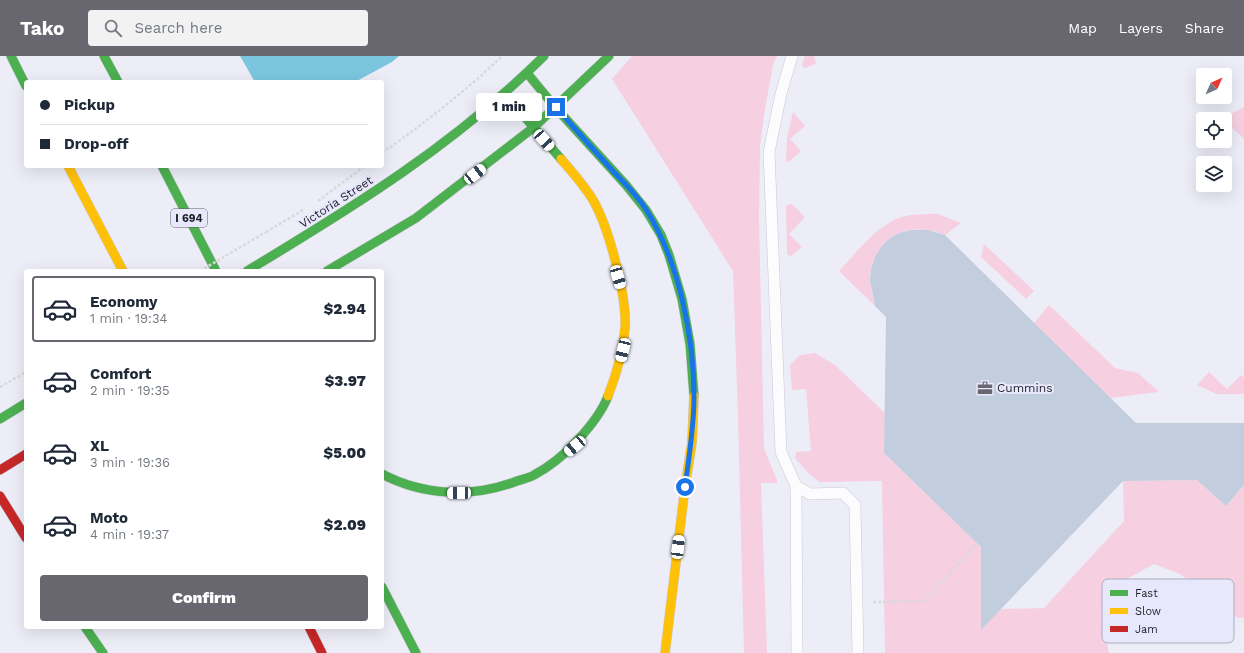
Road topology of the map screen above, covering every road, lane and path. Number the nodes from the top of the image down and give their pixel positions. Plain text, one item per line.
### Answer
1 (10, 56) edge
2 (104, 56) edge
3 (502, 56) edge
4 (544, 56) edge
5 (609, 56) edge
6 (792, 56) edge
7 (527, 73) junction
8 (117, 80) edge
9 (24, 82) edge
10 (505, 94) junction
11 (556, 107) junction
12 (533, 128) junction
13 (384, 152) edge
14 (69, 168) edge
15 (163, 168) edge
16 (362, 168) edge
17 (317, 202) dead end
18 (311, 205) dead end
19 (122, 269) edge
20 (203, 269) edge
21 (215, 269) edge
22 (249, 269) edge
23 (331, 269) edge
24 (24, 373) edge
25 (0, 387) edge
26 (24, 404) edge
27 (0, 419) edge
28 (24, 455) edge
29 (0, 470) edge
30 (384, 475) edge
31 (796, 486) junction
32 (0, 496) edge
33 (24, 535) edge
34 (978, 544) dead end
35 (384, 591) edge
36 (857, 602) junction
37 (86, 629) edge
38 (310, 629) edge
39 (103, 653) edge
40 (322, 653) edge
41 (416, 653) edge
42 (665, 653) edge
43 (797, 653) edge
44 (858, 653) edge

1 - 9 main road
2 - 8 main road
3 - 13 path
4 - 7 main road, Victoria Street
5 - 11 main road
6 - 31 lane
7 - 10 main road, Victoria Street
7 - 11 main road
10 - 12 main road
10 - 22 main road, Victoria Street
11 - 12 main road
11 - 42 main road
12 - 23 main road
12 - 30 main road
14 - 19 main road
15 - 21 main road, I 694
16 - 17 path
18 - 20 path, bridge
24 - 25 path
26 - 27 main road
28 - 29 main road
31 - 36 lane
31 - 43 lane
32 - 33 main road
34 - 36 path
35 - 41 main road
36 - 44 lane
37 - 39 main road
38 - 40 main road

